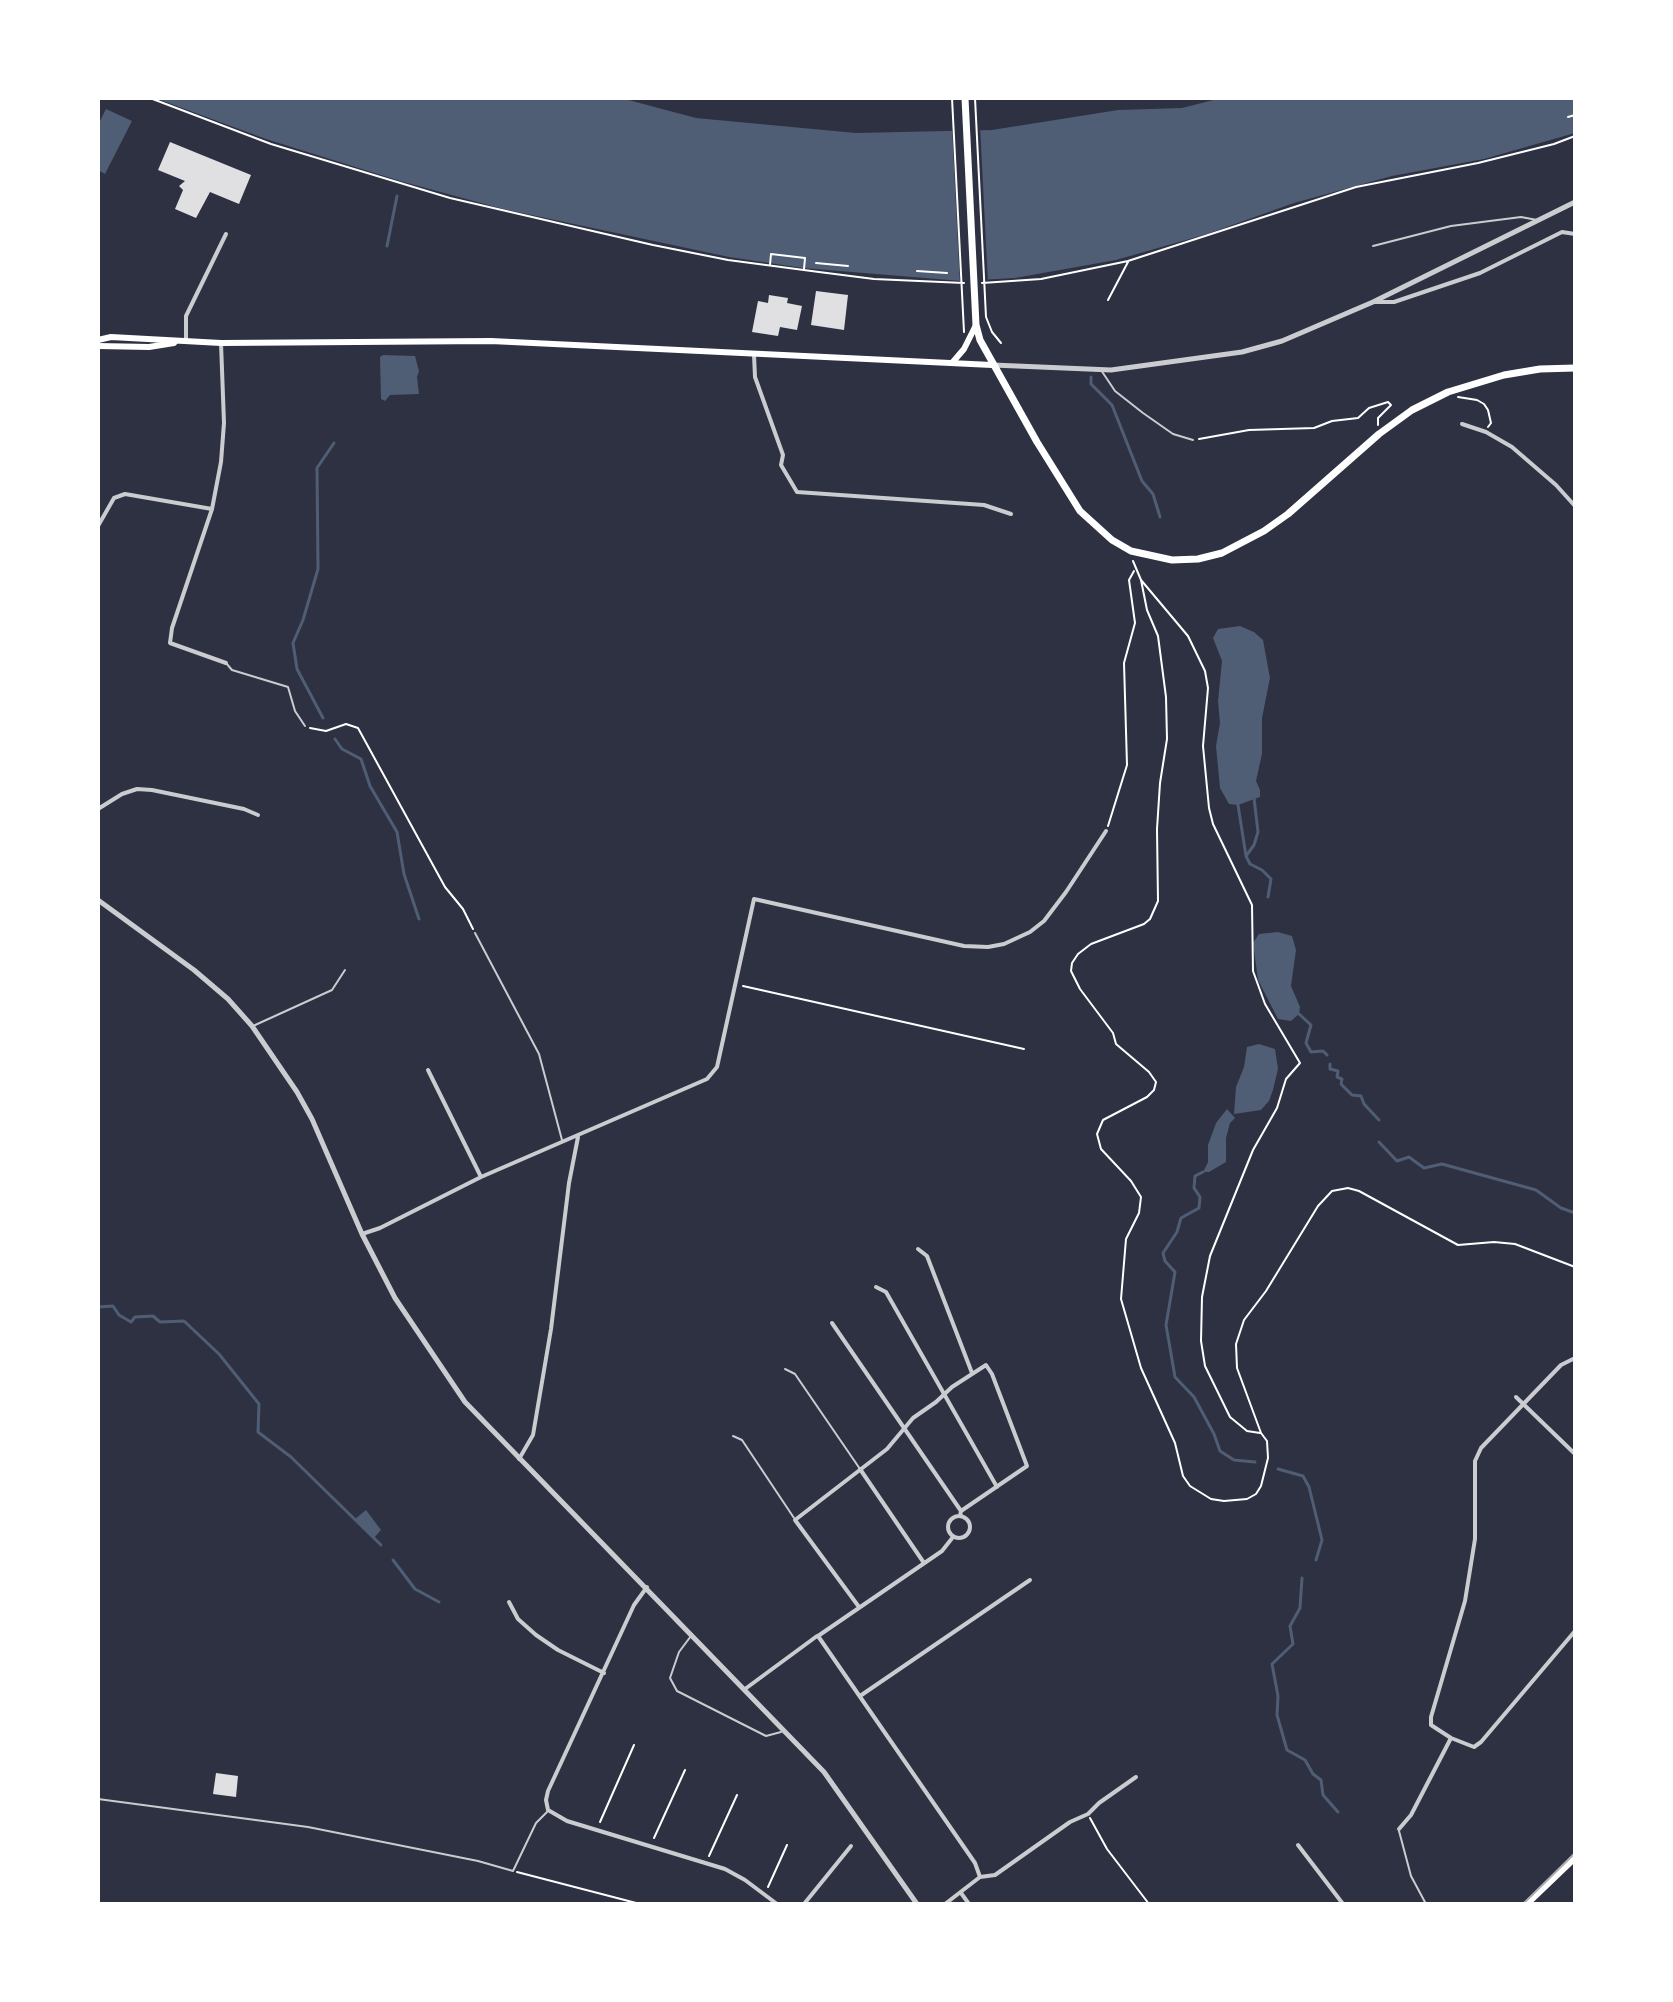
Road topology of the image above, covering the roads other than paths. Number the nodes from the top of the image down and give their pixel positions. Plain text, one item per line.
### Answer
1 (965, 98) edge
2 (1575, 202) edge
3 (1538, 220) junction
4 (226, 234) dead end
5 (1575, 234) edge
6 (1373, 246) dead end
7 (1373, 302) junction
8 (976, 321) junction
9 (98, 340) edge
10 (186, 342) junction
11 (221, 343) junction
12 (98, 346) edge
13 (754, 353) junction
14 (952, 363) junction
15 (992, 365) junction
16 (1575, 368) edge
17 (1101, 370) junction
18 (1462, 424) dead end
19 (1193, 440) road end
20 (1575, 506) edge
21 (212, 509) junction
22 (1011, 514) dead end
23 (98, 526) edge
24 (226, 663) joint
25 (305, 726) road end
26 (98, 809) edge
27 (258, 815) dead end
28 (1106, 831) road end
29 (98, 900) edge
30 (475, 933) road end
31 (345, 970) dead end
32 (252, 1026) junction
33 (428, 1070) dead end
34 (578, 1137) junction
35 (562, 1142) junction
36 (481, 1177) junction
37 (362, 1234) junction
38 (918, 1249) dead end
39 (876, 1287) dead end
40 (832, 1323) dead end
41 (1575, 1358) edge
42 (785, 1369) dead end
43 (972, 1374) junction
44 (944, 1394) junction
45 (1516, 1397) dead end
46 (1523, 1404) junction
47 (904, 1429) junction
48 (733, 1436) dead end
49 (1575, 1454) edge
50 (519, 1459) junction
51 (860, 1469) junction
52 (997, 1487) junction
53 (960, 1513) junction
54 (795, 1520) junction
55 (953, 1537) junction
56 (924, 1563) junction
57 (1030, 1580) dead end
58 (647, 1587) junction
59 (509, 1602) dead end
60 (859, 1607) junction
61 (1575, 1631) edge
62 (692, 1635) junction
63 (818, 1636) junction
64 (604, 1673) junction
65 (745, 1689) junction
66 (860, 1696) junction
67 (785, 1731) junction
68 (1451, 1738) junction
69 (1136, 1777) dead end
70 (98, 1799) edge
71 (548, 1810) junction
72 (1399, 1829) joint
73 (1298, 1845) dead end
74 (851, 1846) dead end
75 (1575, 1858) edge
76 (980, 1877) junction
77 (961, 1893) junction
78 (777, 1904) edge
79 (804, 1904) edge
80 (917, 1904) edge
81 (945, 1904) edge
82 (969, 1904) edge
83 (1343, 1904) edge
84 (1426, 1904) edge
85 (1527, 1904) edge

1 - 8 main road
2 - 3 street
3 - 6 lane
3 - 7 street
4 - 10 street
5 - 7 street
7 - 17 street
8 - 14 main road
8 - 15 main road
9 - 10 main road
10 - 11 main road
10 - 12 main road
11 - 13 main road
11 - 21 street
13 - 14 main road
13 - 22 street
14 - 15 main road
15 - 16 main road
15 - 17 street
17 - 19 lane
18 - 20 street
21 - 23 street
21 - 24 street
24 - 25 lane
26 - 27 street
28 - 34 street
29 - 32 street
30 - 35 lane
31 - 32 lane
32 - 37 street
33 - 36 street
34 - 35 street
34 - 50 street
35 - 36 street
36 - 37 street
37 - 50 street
38 - 43 street
39 - 44 street
40 - 47 street
41 - 46 street
42 - 51 lane
43 - 44 street
43 - 52 street
44 - 47 street
44 - 52 street
45 - 46 street
46 - 49 street
46 - 68 street
47 - 51 street
47 - 53 street
48 - 54 lane
50 - 58 street
51 - 54 street
51 - 56 street
52 - 53 street
53 - 55 street
53 - 55 street
54 - 60 street
55 - 56 street
56 - 60 street
57 - 66 street
58 - 62 street
58 - 64 street
59 - 64 street
60 - 63 street
61 - 68 street
62 - 65 street
62 - 67 lane
63 - 65 street
63 - 66 street
64 - 71 street
65 - 67 street
66 - 76 street
67 - 80 street
68 - 72 street
69 - 76 street
70 - 71 lane
71 - 78 street
72 - 84 lane
73 - 83 street
74 - 79 street
75 - 85 main road
76 - 77 street
77 - 81 street
77 - 82 street

